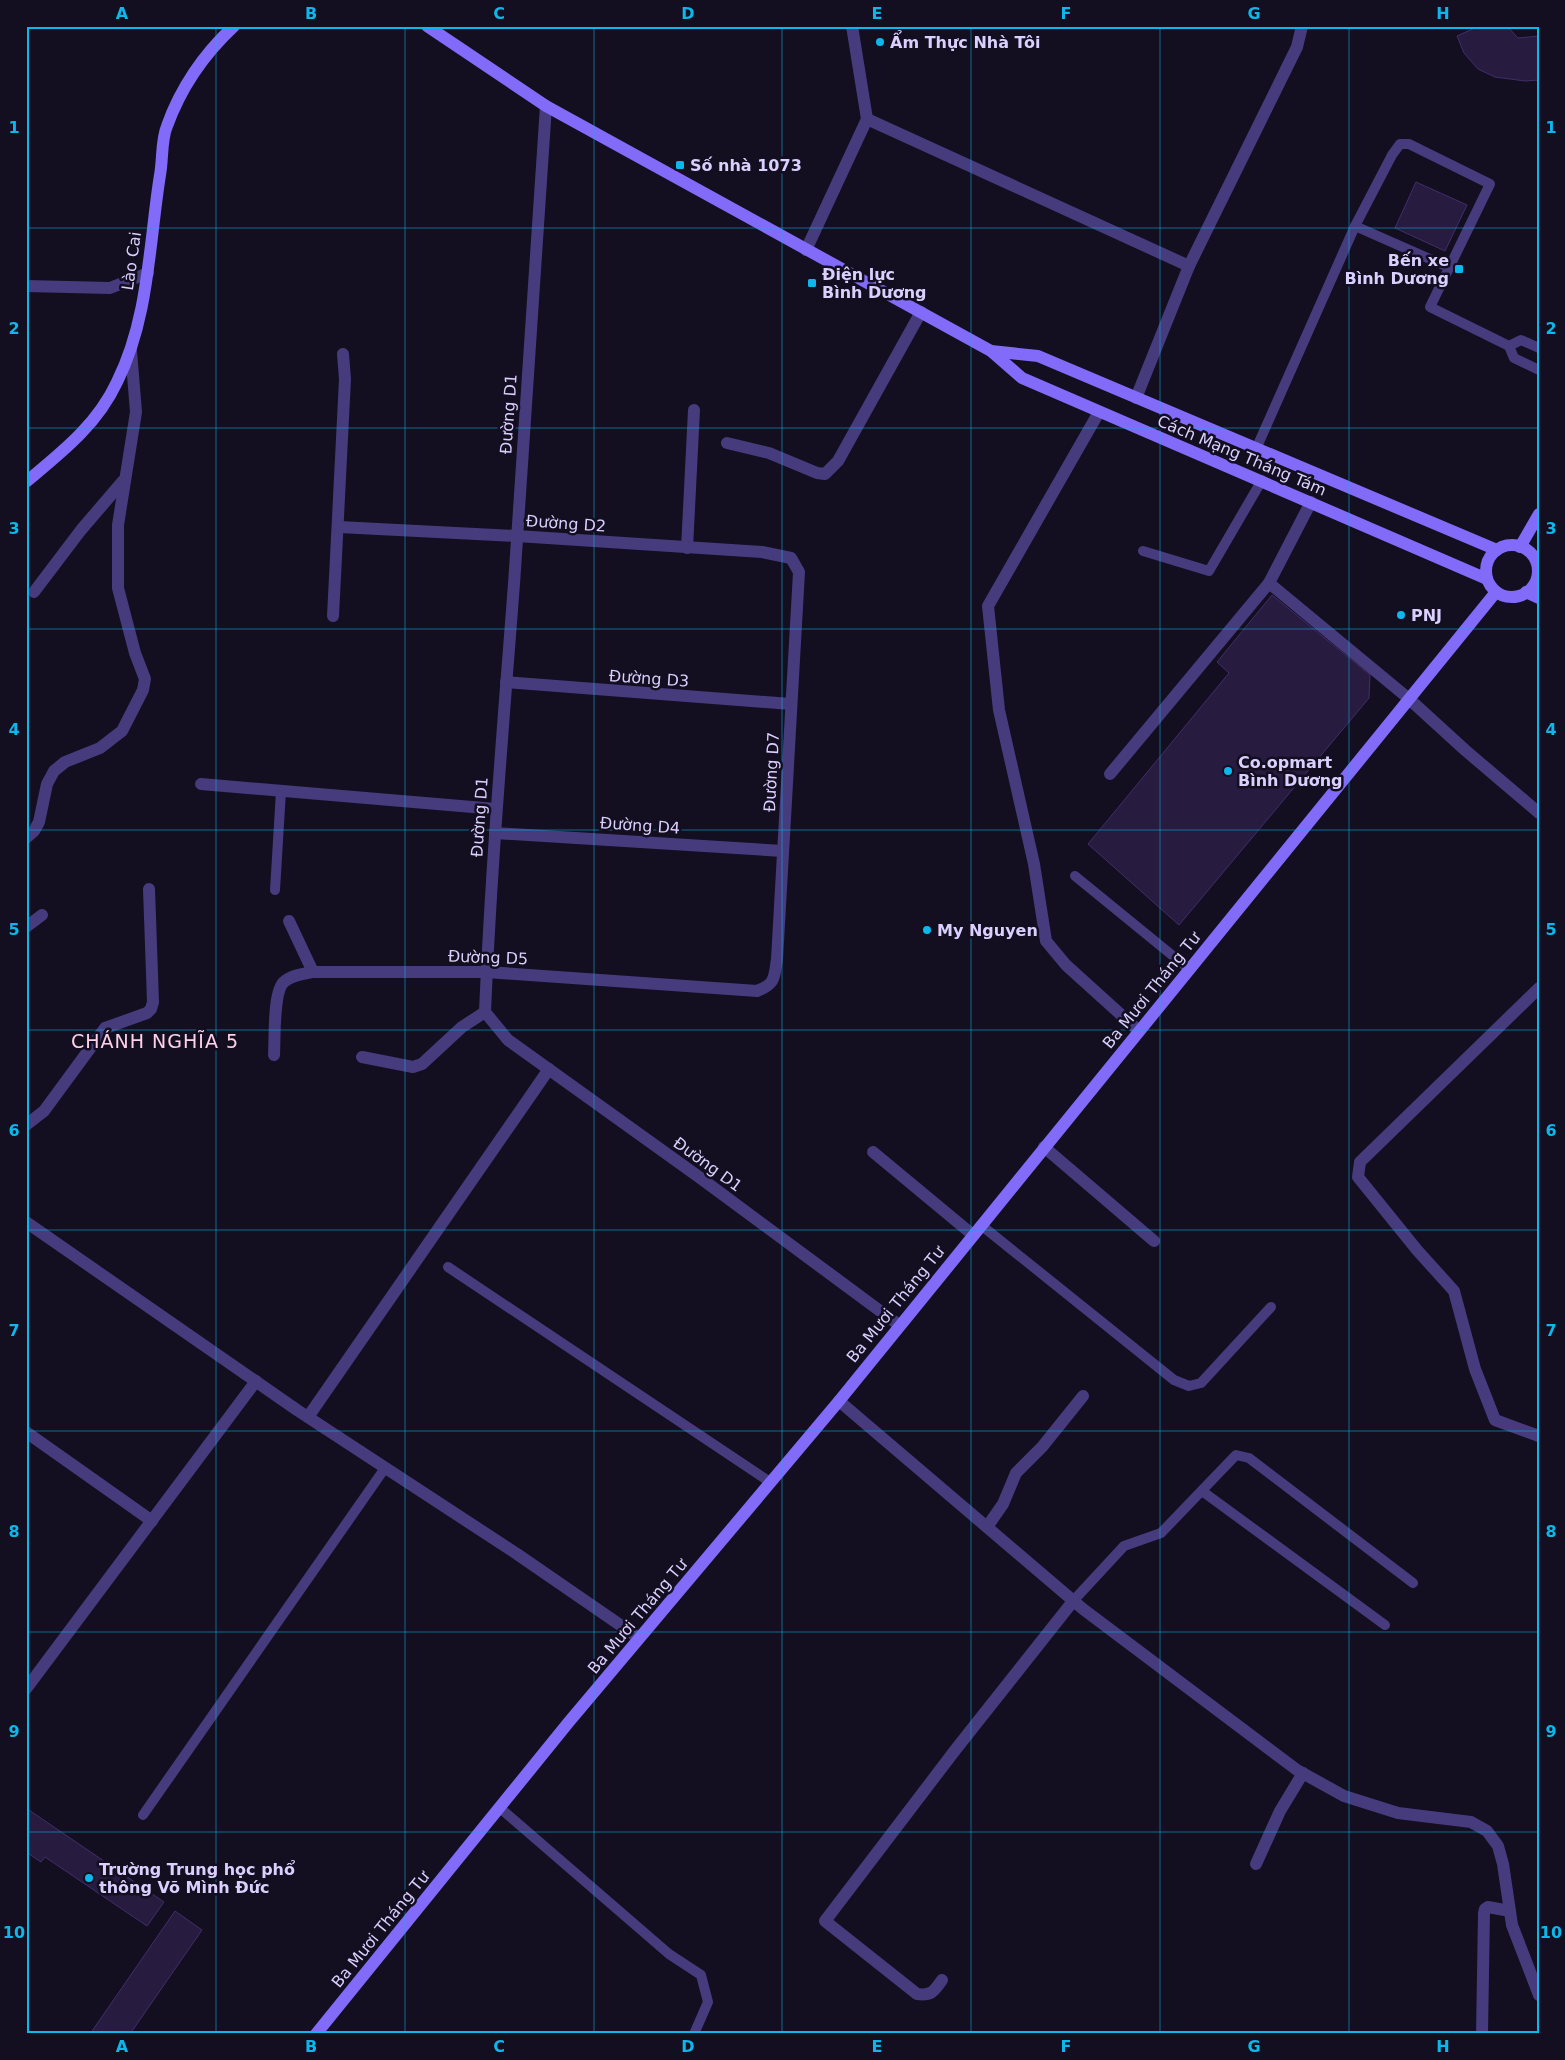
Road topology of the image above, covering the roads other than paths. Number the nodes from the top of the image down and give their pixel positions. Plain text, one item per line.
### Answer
1 (234, 26) edge
2 (852, 26) edge
3 (1302, 26) edge
4 (436, 29) edge
5 (546, 106) junction
6 (867, 119) junction
7 (1355, 226) junction
8 (806, 250) junction
9 (1189, 266) junction
10 (1448, 267) junction
11 (148, 273) junction
12 (26, 286) edge
13 (921, 312) junction
14 (1509, 346) junction
15 (1539, 348) edge
16 (131, 351) junction
17 (991, 351) junction
18 (343, 354) dead end
19 (1539, 370) edge
20 (1136, 398) junction
21 (694, 410) dead end
22 (1099, 412) junction
23 (726, 443) dead end
24 (1256, 449) junction
25 (1262, 480) junction
26 (123, 481) junction
27 (26, 482) edge
28 (1311, 502) junction
29 (1539, 514) edge
30 (339, 527) junction
31 (517, 536) junction
32 (1520, 547) junction
33 (687, 548) junction
34 (1497, 550) junction
35 (1143, 551) dead end
36 (791, 558) joint
37 (1538, 572) edge
38 (1487, 579) junction
39 (1269, 583) junction
40 (34, 592) dead end
41 (1496, 592) junction
42 (1526, 592) junction
43 (1539, 598) edge
44 (333, 616) dead end
45 (506, 682) junction
46 (1408, 698) junction
47 (791, 704) junction
48 (1110, 774) dead end
49 (201, 784) dead end
50 (281, 791) junction
51 (496, 809) junction
52 (1539, 813) edge
53 (494, 832) junction
54 (26, 838) edge
55 (783, 850) junction
56 (1075, 876) dead end
57 (149, 889) dead end
58 (275, 890) dead end
59 (42, 915) dead end
60 (289, 922) dead end
61 (26, 927) edge
62 (1189, 969) junction
63 (313, 972) junction
64 (487, 972) junction
65 (767, 987) joint
66 (1539, 988) edge
67 (485, 1012) junction
68 (1139, 1031) junction
69 (274, 1054) dead end
70 (362, 1057) dead end
71 (549, 1069) junction
72 (26, 1125) edge
73 (1044, 1147) junction
74 (873, 1152) dead end
75 (26, 1222) edge
76 (977, 1230) junction
77 (1154, 1242) dead end
78 (448, 1267) dead end
79 (1271, 1306) dead end
80 (899, 1325) junction
81 (256, 1382) junction
82 (1083, 1396) dead end
83 (838, 1400) junction
84 (308, 1417) junction
85 (26, 1432) edge
86 (1539, 1436) edge
87 (385, 1468) junction
88 (770, 1482) junction
89 (1202, 1491) junction
90 (152, 1521) junction
91 (987, 1526) junction
92 (1413, 1583) dead end
93 (1074, 1600) junction
94 (1385, 1624) dead end
95 (639, 1638) junction
96 (26, 1688) edge
97 (1303, 1773) junction
98 (500, 1808) junction
99 (143, 1815) dead end
100 (1256, 1864) dead end
101 (1510, 1910) junction
102 (942, 1980) dead end
103 (1539, 1995) edge
104 (316, 2034) edge
105 (694, 2034) edge
106 (1482, 2034) edge

1 - 11 street, Lào Cai
2 - 6 street
3 - 9 street
4 - 5 street, Cách Mạng Tháng Tám
5 - 8 street, Cách Mạng Tháng Tám
5 - 31 street, Đường D1
6 - 8 street
6 - 9 street
7 - 10 lane
7 - 10 lane
7 - 24 lane
8 - 13 street, Cách Mạng Tháng Tám
9 - 20 street
10 - 14 lane
11 - 12 street
11 - 16 street, Lào Cai
13 - 17 street, Cách Mạng Tháng Tám
13 - 23 street
14 - 15 lane
14 - 19 lane
16 - 26 street
16 - 27 street, Lào Cai
17 - 20 street, Cách Mạng Tháng Tám
17 - 22 street, Cách Mạng Tháng Tám
18 - 30 street
20 - 24 street, Cách Mạng Tháng Tám
21 - 33 street
22 - 25 street, Cách Mạng Tháng Tám
22 - 68 street
24 - 34 street, Cách Mạng Tháng Tám
25 - 28 street, Cách Mạng Tháng Tám
25 - 35 lane
26 - 40 street
26 - 54 street
28 - 38 street, Cách Mạng Tháng Tám
28 - 39 street
29 - 32 street
30 - 31 street, Đường D2
30 - 44 street
31 - 33 street, Đường D2
31 - 45 street, Đường D1
32 - 34 street
32 - 37 street
33 - 36 street, Đường D2
34 - 38 street
36 - 47 street, Đường D7
37 - 42 street
38 - 41 street
39 - 46 street
39 - 48 street
41 - 42 street
41 - 46 street, Ba Mươi Tháng Tư
42 - 43 street
45 - 47 street, Đường D3
45 - 51 street, Đường D1
46 - 52 street
46 - 62 street, Ba Mươi Tháng Tư
47 - 55 street, Đường D7
49 - 50 street
50 - 51 street
50 - 58 lane
51 - 53 street, Đường D1
53 - 55 street, Đường D4
53 - 64 street, Đường D1
55 - 65 street, Đường D7
56 - 62 lane
57 - 72 street
59 - 61 street
60 - 63 street
62 - 68 street, Ba Mươi Tháng Tư
63 - 64 street, Đường D5
63 - 69 street, Đường D5
64 - 65 street, Đường D5
64 - 67 street, Đường D1
66 - 86 street
67 - 70 street
67 - 71 street, Đường D1
68 - 73 street, Ba Mươi Tháng Tư
71 - 80 street, Đường D1
71 - 84 street
73 - 76 street, Ba Mươi Tháng Tư
73 - 77 street
74 - 76 street
75 - 81 street
76 - 79 lane
76 - 80 street, Ba Mươi Tháng Tư
78 - 88 lane
80 - 83 street, Ba Mươi Tháng Tư
81 - 84 street
81 - 90 street
82 - 91 street
83 - 88 street, Ba Mươi Tháng Tư
83 - 91 street
84 - 87 street
85 - 90 street
87 - 95 street
87 - 99 lane
88 - 95 street, Ba Mươi Tháng Tư
89 - 92 lane
89 - 93 lane
89 - 94 lane
90 - 96 street
91 - 93 street
93 - 97 street
93 - 102 street
95 - 98 street, Ba Mươi Tháng Tư
97 - 100 street
97 - 101 street
98 - 104 street, Ba Mươi Tháng Tư
98 - 105 lane
101 - 103 street
101 - 106 street

